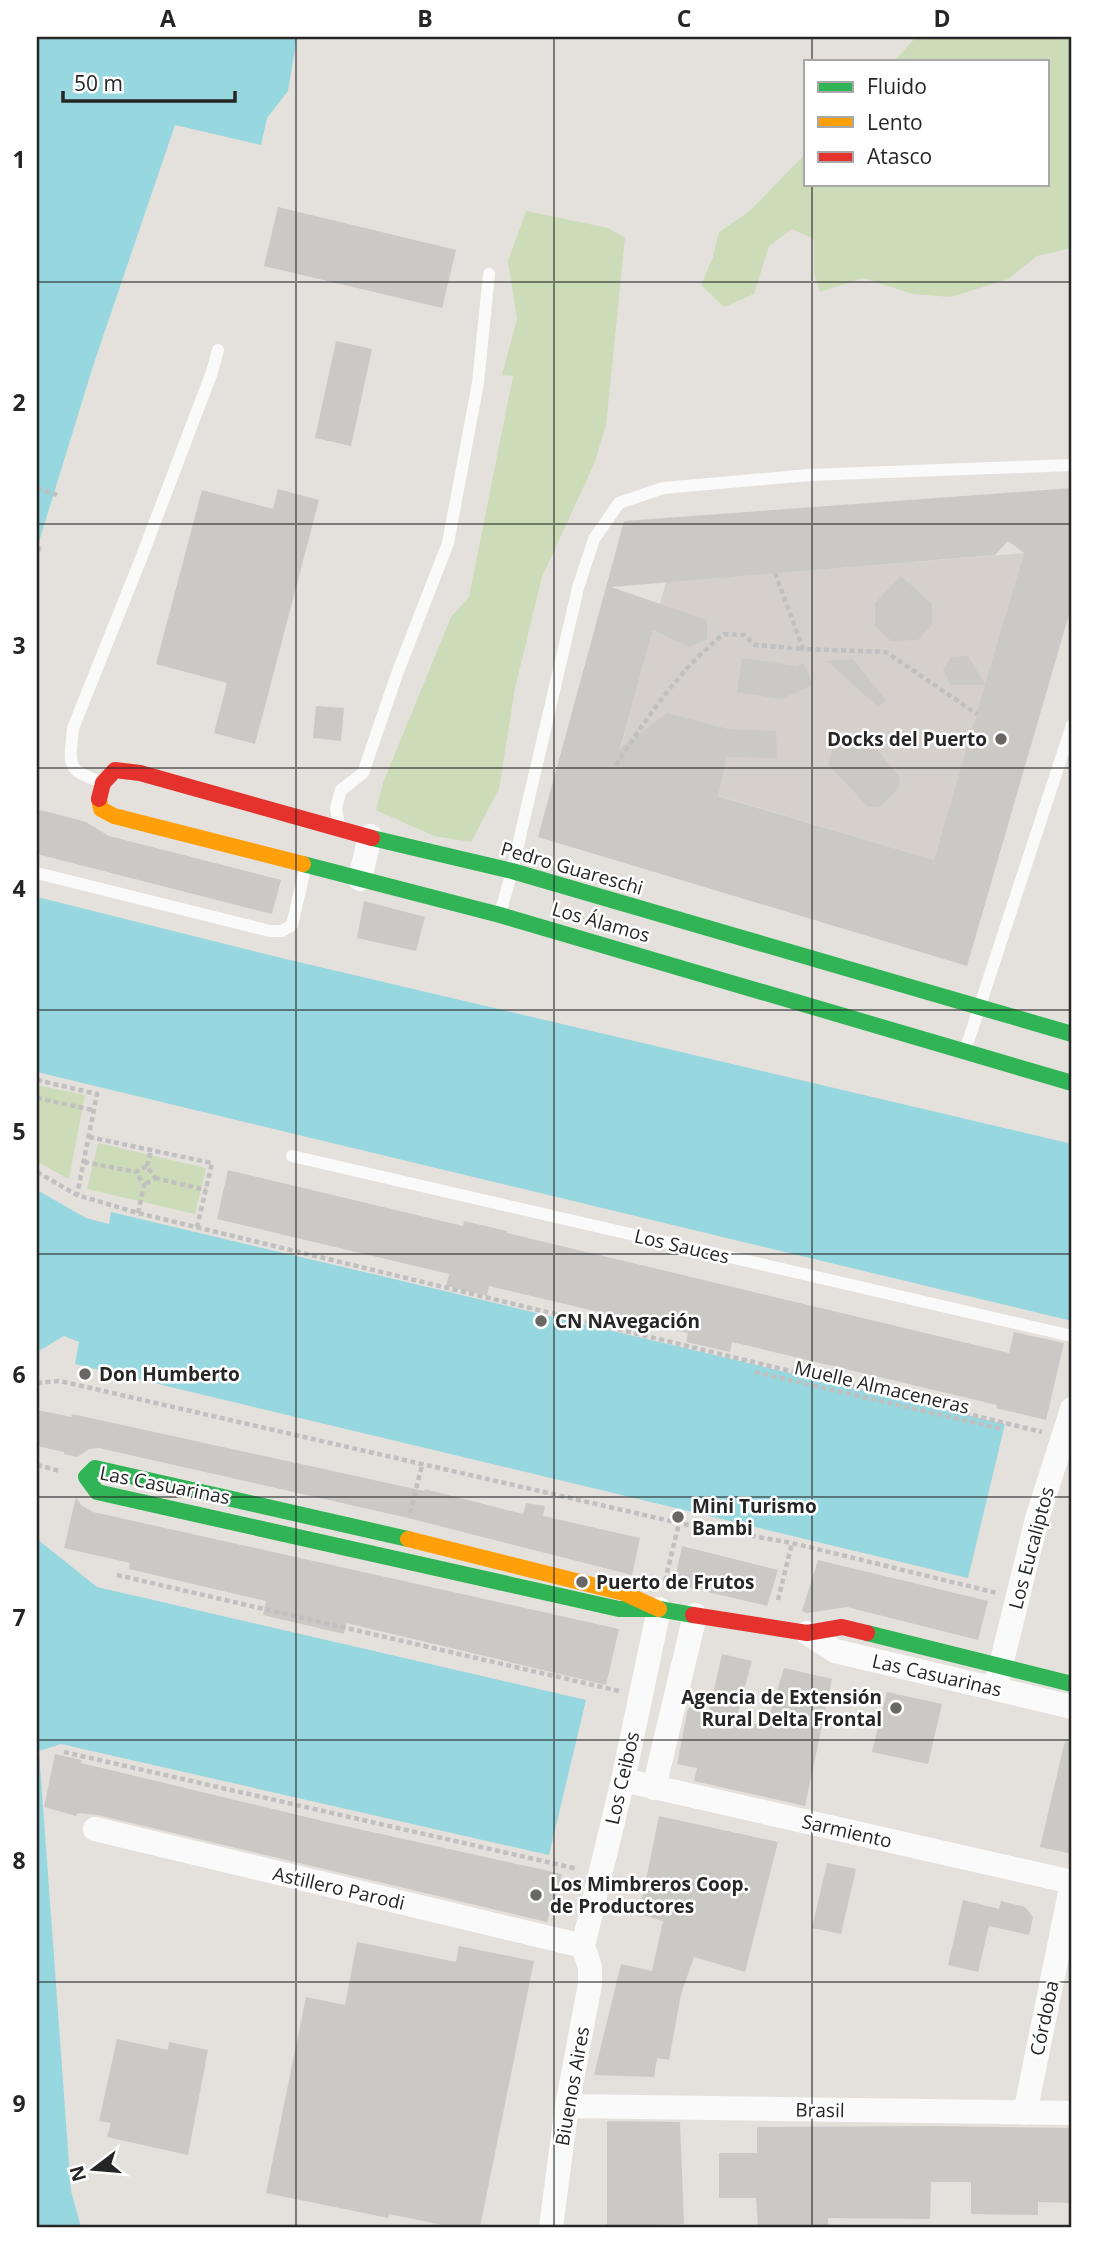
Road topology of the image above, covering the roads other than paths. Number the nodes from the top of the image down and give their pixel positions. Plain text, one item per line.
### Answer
1 (489, 274) dead end
2 (218, 350) dead end
3 (1072, 464) edge
4 (1072, 725) edge
5 (103, 782) junction
6 (340, 830) junction
7 (370, 836) junction
8 (305, 865) junction
9 (512, 871) junction
10 (37, 873) edge
11 (360, 879) junction
12 (500, 915) junction
13 (981, 1009) junction
14 (1072, 1034) edge
15 (965, 1051) junction
16 (1072, 1083) edge
17 (292, 1156) dead end
18 (1072, 1336) edge
19 (1072, 1409) edge
20 (659, 1609) junction
21 (695, 1615) junction
22 (807, 1633) joint
23 (998, 1678) junction
24 (1072, 1684) edge
25 (1072, 1707) edge
26 (623, 1780) junction
27 (654, 1788) junction
28 (95, 1829) dead end
29 (1072, 1882) edge
30 (583, 1946) junction
31 (568, 2106) junction
32 (1025, 2113) junction
33 (1072, 2113) edge
34 (551, 2227) edge

1 - 6 lane
2 - 5 lane
3 - 9 lane
4 - 13 lane
5 - 6 street, Pedro Guareschi
5 - 8 street, Los Álamos
6 - 7 street, Pedro Guareschi
7 - 9 street, Pedro Guareschi
7 - 11 street
8 - 10 lane
8 - 11 street, Los Álamos
9 - 12 lane
9 - 13 street, Pedro Guareschi
11 - 12 street, Los Álamos
12 - 15 street, Los Álamos
13 - 14 street, Pedro Guareschi
13 - 15 lane
15 - 16 street, Los Álamos
17 - 18 lane, Los Sauces
19 - 23 street, Los Eucaliptos
20 - 20 street, Las Casuarinas
20 - 21 street, Las Casuarinas
20 - 26 street, Los Ceibos
21 - 22 street, Las Casuarinas
21 - 27 street
22 - 23 street, Las Casuarinas
23 - 24 street, Las Casuarinas
23 - 25 street, Las Casuarinas
26 - 27 street, Sarmiento
26 - 30 street, Los Ceibos
27 - 29 street, Sarmiento
28 - 30 street, Astillero Parodi
29 - 32 street, Córdoba
30 - 31 street, Biuenos Aires
31 - 32 street, Brasil
31 - 34 street, Biuenos Aires
32 - 33 street, Brasil

